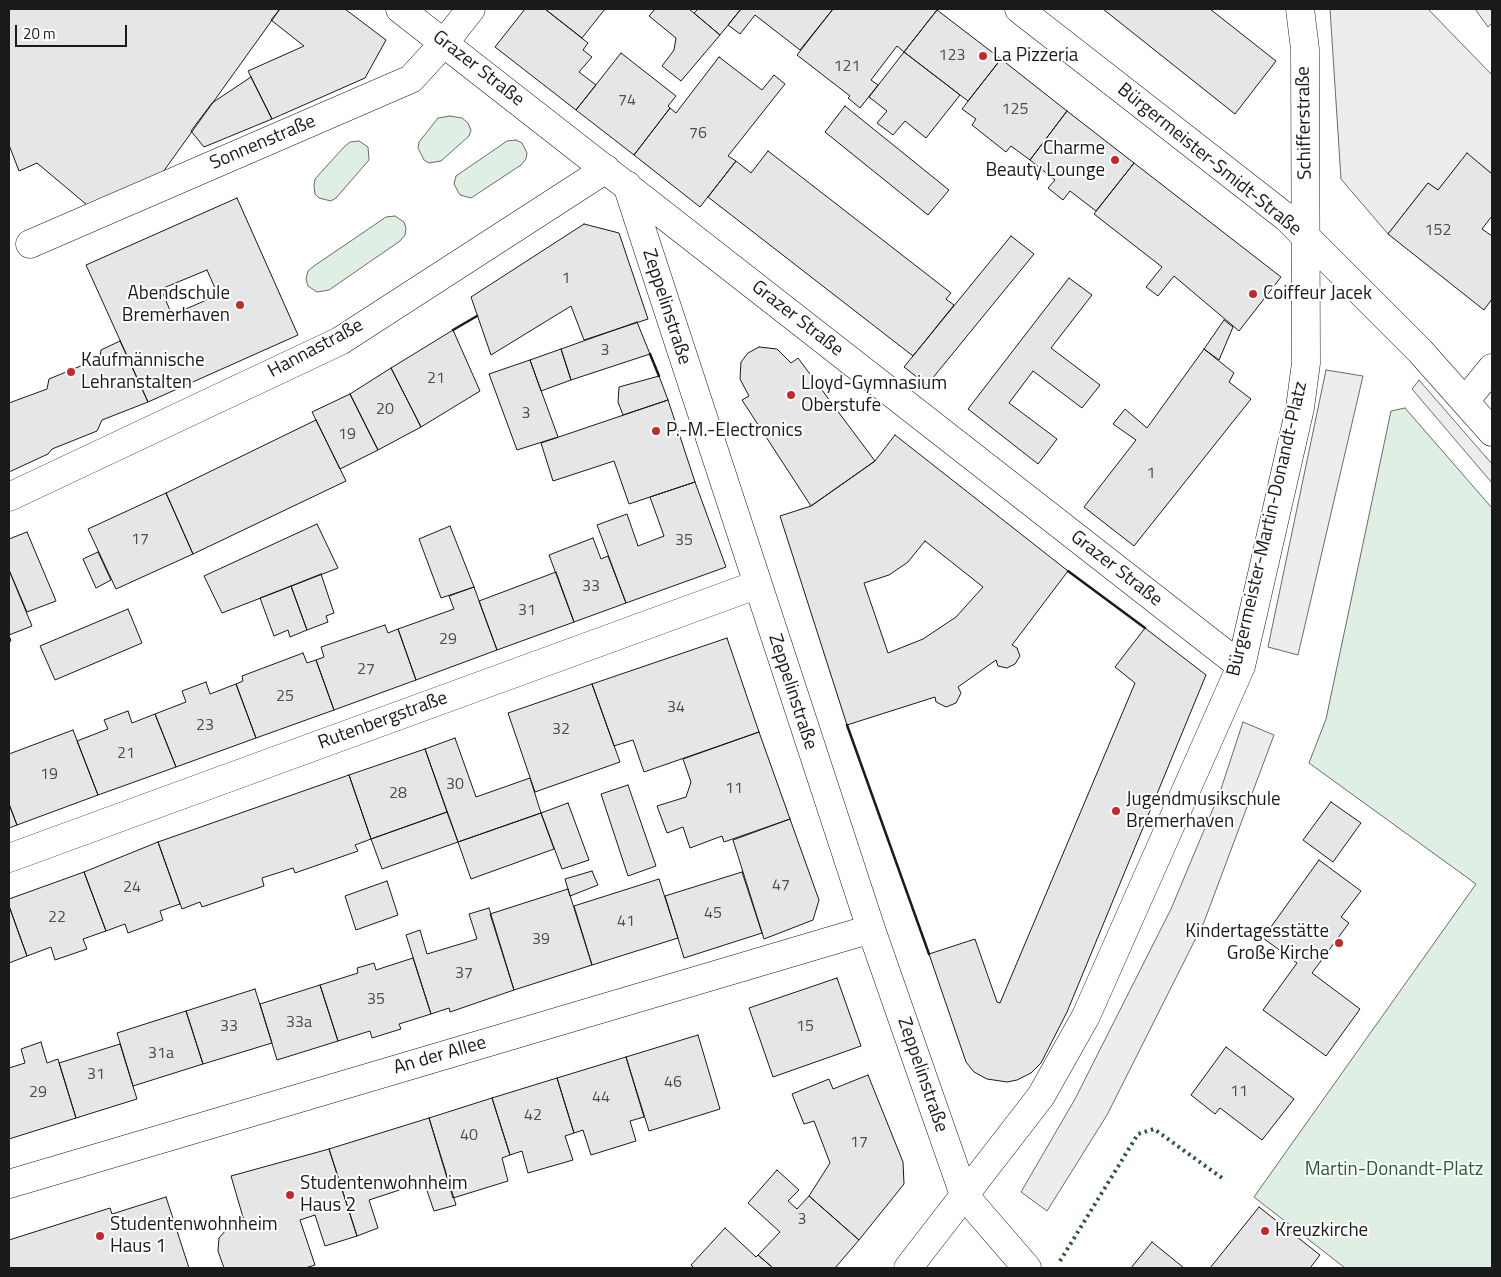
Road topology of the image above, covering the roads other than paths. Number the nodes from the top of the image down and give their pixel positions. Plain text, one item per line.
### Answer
1 (400, 9) edge
2 (471, 9) edge
3 (1019, 9) edge
4 (1300, 9) edge
5 (444, 43) junction
6 (617, 177) junction
7 (1306, 238) junction
8 (30, 244) dead end
9 (1492, 368) edge
10 (1466, 400) junction
11 (1492, 432) edge
12 (9, 497) edge
13 (756, 585) junction
14 (1241, 666) junction
15 (9, 858) edge
16 (871, 929) junction
17 (9, 1184) edge
18 (964, 1195) junction
19 (908, 1268) edge
20 (1027, 1268) edge

1 - 5 street, Grazer Straße
2 - 5 street, Sonnenstraße
3 - 7 street, Bürgermeister-Smidt-Straße
4 - 7 street, Schifferstraße
5 - 6 street, Grazer Straße
5 - 8 street, Sonnenstraße
6 - 12 street, Hannastraße
6 - 13 street, Zeppelinstraße
6 - 14 street, Grazer Straße
7 - 10 street, Bürgermeister-Smidt-Straße
7 - 14 street, Bürgermeister-Martin-Donandt-Platz
9 - 10 street
10 - 11 street, Bürgermeister-Smidt-Straße
13 - 15 street, Rutenbergstraße
13 - 16 street, Zeppelinstraße
14 - 18 street, Bürgermeister-Martin-Donandt-Platz
16 - 17 street, An der Allee
16 - 18 street, Zeppelinstraße
18 - 19 street, Bürgermeister-Martin-Donandt-Platz
18 - 20 street

